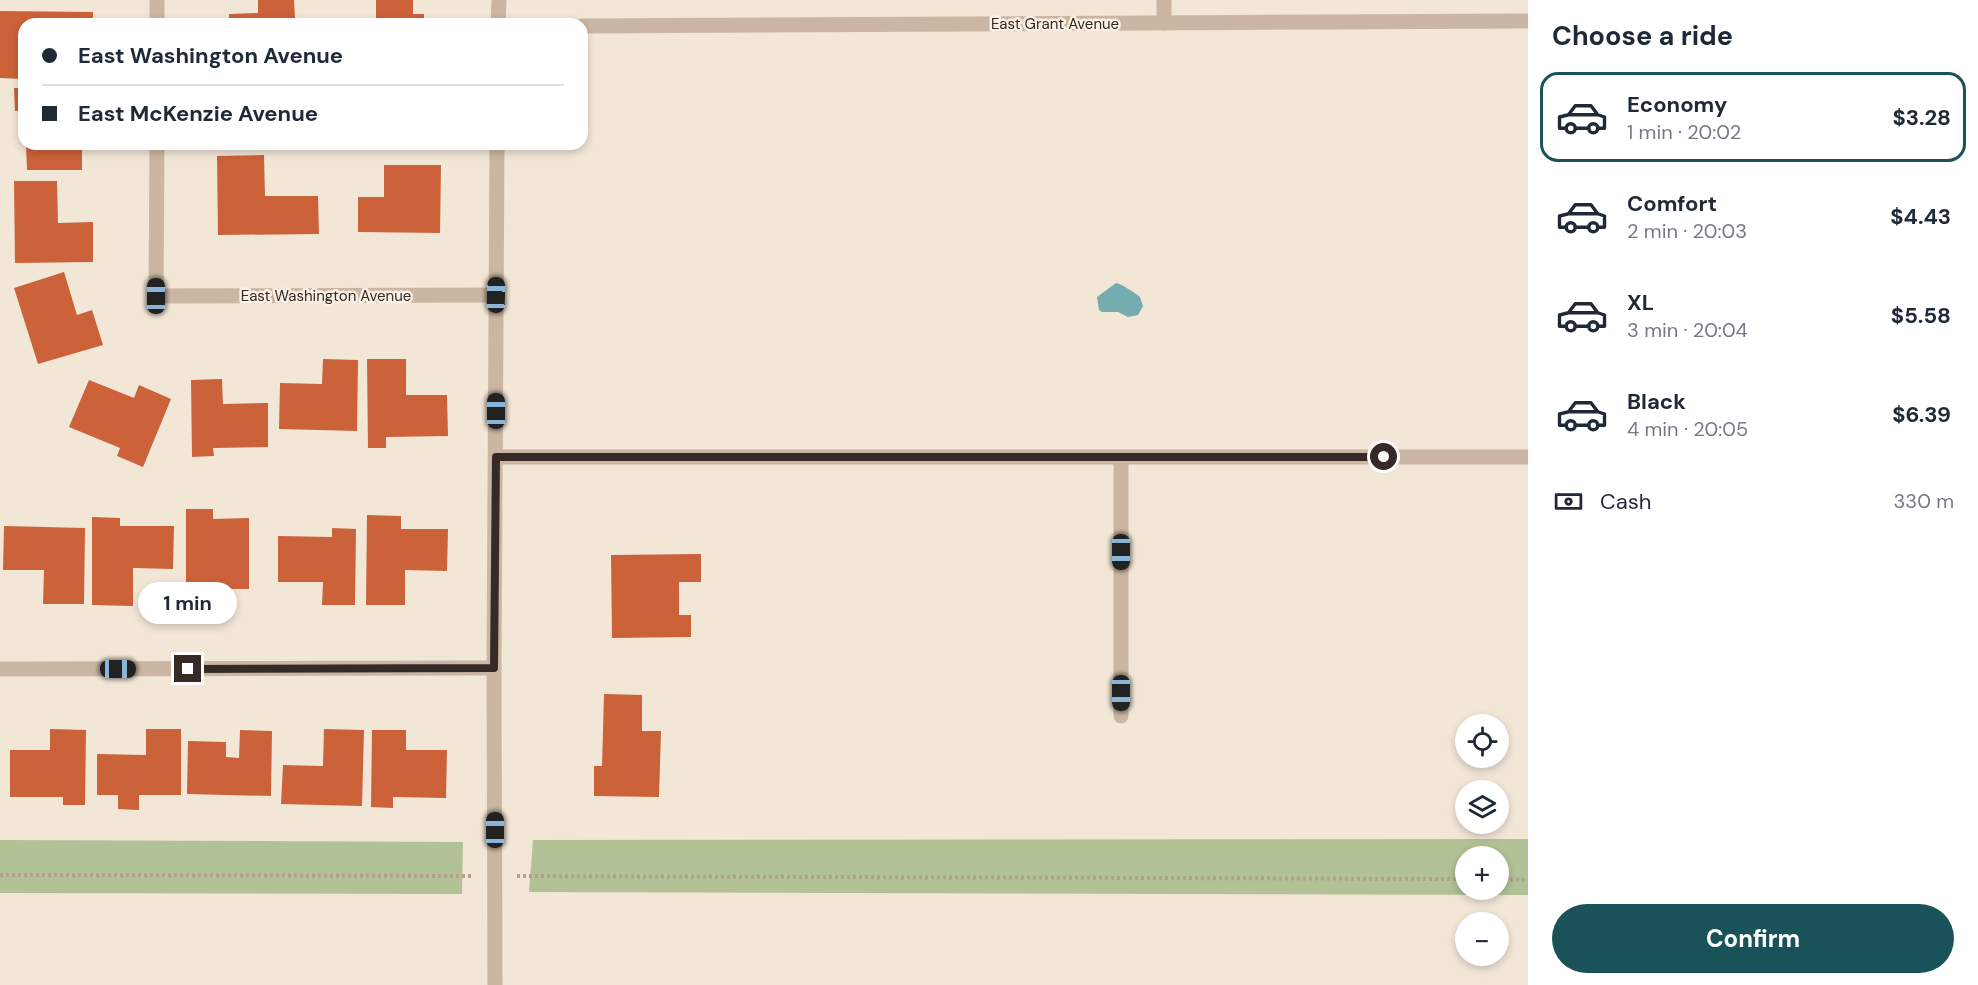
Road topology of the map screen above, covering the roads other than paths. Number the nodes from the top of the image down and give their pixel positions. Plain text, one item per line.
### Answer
1 (157, 0) edge
2 (499, 0) edge
3 (1164, 0) edge
4 (157, 18) edge
5 (498, 18) edge
6 (1528, 21) edge
7 (1164, 23) junction
8 (588, 26) edge
9 (157, 150) edge
10 (497, 150) edge
11 (496, 295) junction
12 (496, 457) junction
13 (1528, 457) edge
14 (1121, 458) junction
15 (494, 668) junction
16 (0, 669) edge
17 (1121, 716) dead end
18 (495, 985) edge

1 - 4 street
2 - 5 street
3 - 7 street
6 - 7 street, East Grant Avenue
7 - 8 street, East Grant Avenue
9 - 11 street, East Washington Avenue
10 - 11 street
11 - 12 street
12 - 14 street
12 - 15 street
13 - 14 street
14 - 17 street
15 - 16 street
15 - 18 street

